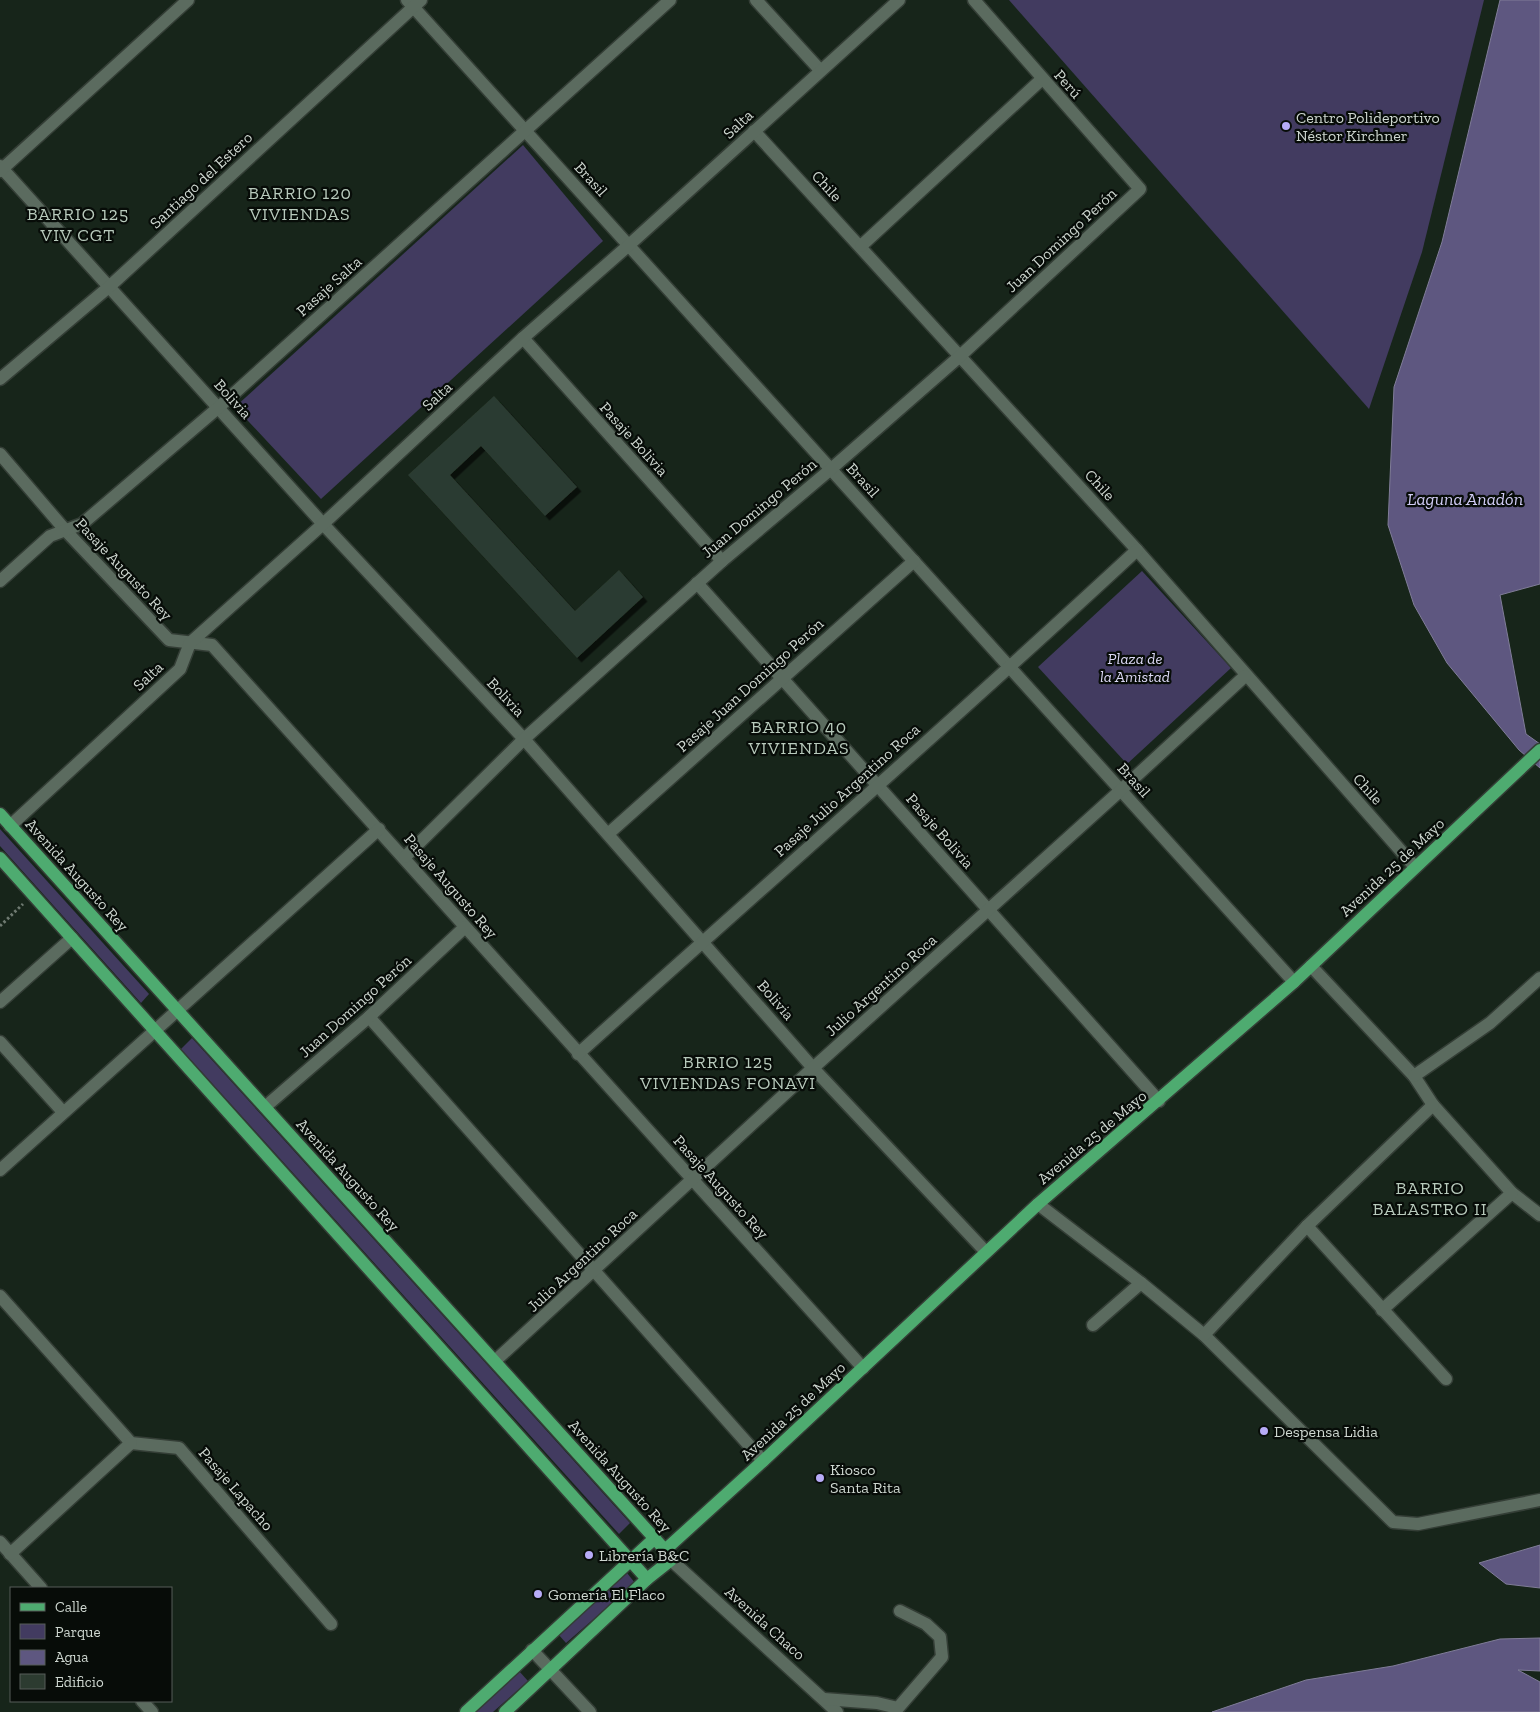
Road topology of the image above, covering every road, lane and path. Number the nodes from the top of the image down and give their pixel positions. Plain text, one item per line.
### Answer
1 (188, 0) edge
2 (670, 0) edge
3 (756, 0) edge
4 (899, 0) edge
5 (974, 0) edge
6 (414, 2) edge
7 (820, 70) junction
8 (1042, 79) junction
9 (525, 130) junction
10 (754, 131) junction
11 (1, 168) edge
12 (1140, 189) joint
13 (629, 246) junction
14 (861, 246) junction
15 (110, 286) junction
16 (523, 338) junction
17 (959, 357) junction
18 (0, 380) edge
19 (218, 408) junction
20 (0, 454) edge
21 (831, 469) junction
22 (323, 524) junction
23 (66, 531) junction
24 (1137, 550) junction
25 (722, 560) junction
26 (914, 561) junction
27 (0, 581) edge
28 (697, 583) junction
29 (190, 643) junction
30 (1010, 667) junction
31 (1245, 676) junction
32 (781, 677) junction
33 (524, 740) junction
34 (1540, 750) edge
35 (877, 784) junction
36 (1121, 790) junction
37 (0, 814) edge
38 (10, 826) junction
39 (379, 829) junction
40 (608, 834) junction
41 (404, 857) junction
42 (0, 858) edge
43 (1415, 867) junction
44 (34, 895) junction
45 (988, 911) junction
46 (0, 926) edge
47 (466, 927) junction
48 (72, 938) junction
49 (703, 941) junction
50 (1311, 966) junction
51 (1540, 978) edge
52 (1294, 982) junction
53 (0, 1002) edge
54 (177, 1010) junction
55 (369, 1017) junction
56 (153, 1030) junction
57 (0, 1042) edge
58 (578, 1054) junction
59 (813, 1068) junction
60 (1414, 1076) junction
61 (1159, 1101) junction
62 (1433, 1105) junction
63 (265, 1107) junction
64 (64, 1112) junction
65 (0, 1170) edge
66 (692, 1180) junction
67 (1512, 1194) junction
68 (1038, 1204) junction
69 (1540, 1215) edge
70 (1307, 1226) junction
71 (986, 1252) junction
72 (596, 1270) junction
73 (1141, 1283) junction
74 (0, 1296) edge
75 (1382, 1310) junction
76 (1093, 1325) dead end
77 (1204, 1335) junction
78 (495, 1361) junction
79 (863, 1368) junction
80 (1446, 1379) dead end
81 (131, 1443) junction
82 (763, 1461) junction
83 (1540, 1500) edge
84 (655, 1538) junction
85 (0, 1542) edge
86 (10, 1554) junction
87 (668, 1555) junction
88 (629, 1559) junction
89 (647, 1579) junction
90 (40, 1587) edge
91 (900, 1611) dead end
92 (331, 1624) dead end
93 (532, 1650) junction
94 (550, 1670) junction
95 (824, 1699) junction
96 (143, 1702) edge
97 (152, 1712) edge
98 (466, 1712) edge
99 (505, 1712) edge
100 (590, 1712) edge
101 (836, 1712) edge

1 - 11 street
2 - 9 street, Pasaje Salta
3 - 7 street
4 - 7 street, Salta
5 - 8 street, Perú
6 - 9 street, Brasil
6 - 15 street, Santiago del Estero
7 - 10 street, Salta
8 - 12 street, Perú
8 - 14 street
9 - 13 street, Brasil
9 - 19 street, Pasaje Salta
10 - 13 street, Salta
10 - 14 street, Chile
11 - 15 street, Bolivia
12 - 17 street, Juan Domingo Perón
13 - 16 street, Salta
13 - 21 street, Brasil
14 - 17 street, Chile
15 - 18 street, Santiago del Estero
15 - 19 street, Bolivia
16 - 22 street, Salta
16 - 25 street, Pasaje Bolivia
17 - 21 street, Juan Domingo Perón
17 - 24 street, Chile
19 - 22 street, Bolivia
19 - 23 street, Pasaje Salta
20 - 23 street, Pasaje Augusto Rey
21 - 25 street, Juan Domingo Perón
21 - 26 street, Brasil
22 - 29 street, Salta
22 - 33 street, Bolivia
23 - 27 street, Pasaje Salta
23 - 29 street, Pasaje Augusto Rey
24 - 30 street, Pasaje Julio Argentino Roca
24 - 31 street, Chile
25 - 28 street, Juan Domingo Perón
26 - 30 street, Brasil
26 - 32 street, Pasaje Juan Domingo Perón
28 - 32 street, Pasaje Bolivia
28 - 33 street, Juan Domingo Perón
29 - 38 street, Salta
29 - 39 street, Pasaje Augusto Rey
30 - 35 street, Pasaje Julio Argentino Roca
30 - 36 street, Brasil
31 - 36 street, Julio Argentino Roca
31 - 43 street, Chile
32 - 35 street, Pasaje Bolivia
32 - 40 street, Pasaje Juan Domingo Perón
33 - 40 street, Bolivia
33 - 41 street, Juan Domingo Perón
34 - 43 main road, Avenida 25 de Mayo
35 - 45 street, Pasaje Bolivia
35 - 49 street, Pasaje Julio Argentino Roca
36 - 45 street, Julio Argentino Roca
36 - 52 street, Brasil
37 - 38 main road, Avenida Augusto Rey
38 - 54 main road, Avenida Augusto Rey
39 - 41 street, Pasaje Augusto Rey
39 - 54 street
40 - 49 street, Bolivia
41 - 47 street, Pasaje Augusto Rey
42 - 44 main road
43 - 50 main road, Avenida 25 de Mayo
44 - 46 path
44 - 48 main road
45 - 59 street, Julio Argentino Roca
45 - 61 street, Pasaje Bolivia
47 - 55 street, Juan Domingo Perón
47 - 58 street, Pasaje Augusto Rey
48 - 53 street
48 - 56 main road
49 - 58 street, Pasaje Julio Argentino Roca
49 - 59 street, Bolivia
50 - 52 main road, Avenida 25 de Mayo
50 - 60 street
51 - 60 street
52 - 61 main road, Avenida 25 de Mayo
54 - 56 street
54 - 63 main road, Avenida Augusto Rey
55 - 63 street, Juan Domingo Perón
55 - 72 street
56 - 64 street
56 - 88 main road
57 - 64 street
58 - 66 street, Pasaje Augusto Rey
59 - 66 street, Julio Argentino Roca
59 - 71 street, Bolivia
60 - 62 street
61 - 68 main road, Avenida 25 de Mayo
62 - 67 street
62 - 70 street
63 - 78 main road, Avenida Augusto Rey
64 - 65 street
66 - 72 street, Julio Argentino Roca
66 - 79 street, Pasaje Augusto Rey
67 - 69 street
67 - 75 street
68 - 71 main road, Avenida 25 de Mayo
68 - 73 street
70 - 75 street
70 - 77 street
71 - 79 main road, Avenida 25 de Mayo
72 - 78 street, Julio Argentino Roca
72 - 82 street
73 - 76 street
73 - 77 street
74 - 81 street
75 - 80 street
77 - 83 street
78 - 84 main road, Avenida Augusto Rey
79 - 82 main road, Avenida 25 de Mayo
81 - 86 street
81 - 92 street, Pasaje Lapacho
82 - 87 main road, Avenida 25 de Mayo
84 - 87 main road, Avenida Augusto Rey
84 - 88 main road
85 - 86 street
86 - 90 street
87 - 89 main road, Avenida 25 de Mayo
87 - 95 street, Avenida Chaco
88 - 89 main road
88 - 93 main road
89 - 94 main road, Avenida 25 de Mayo
91 - 95 street
93 - 94 street
93 - 98 main road
94 - 99 main road, Avenida 25 de Mayo
94 - 100 street
95 - 101 street, Avenida Chaco
96 - 97 street

